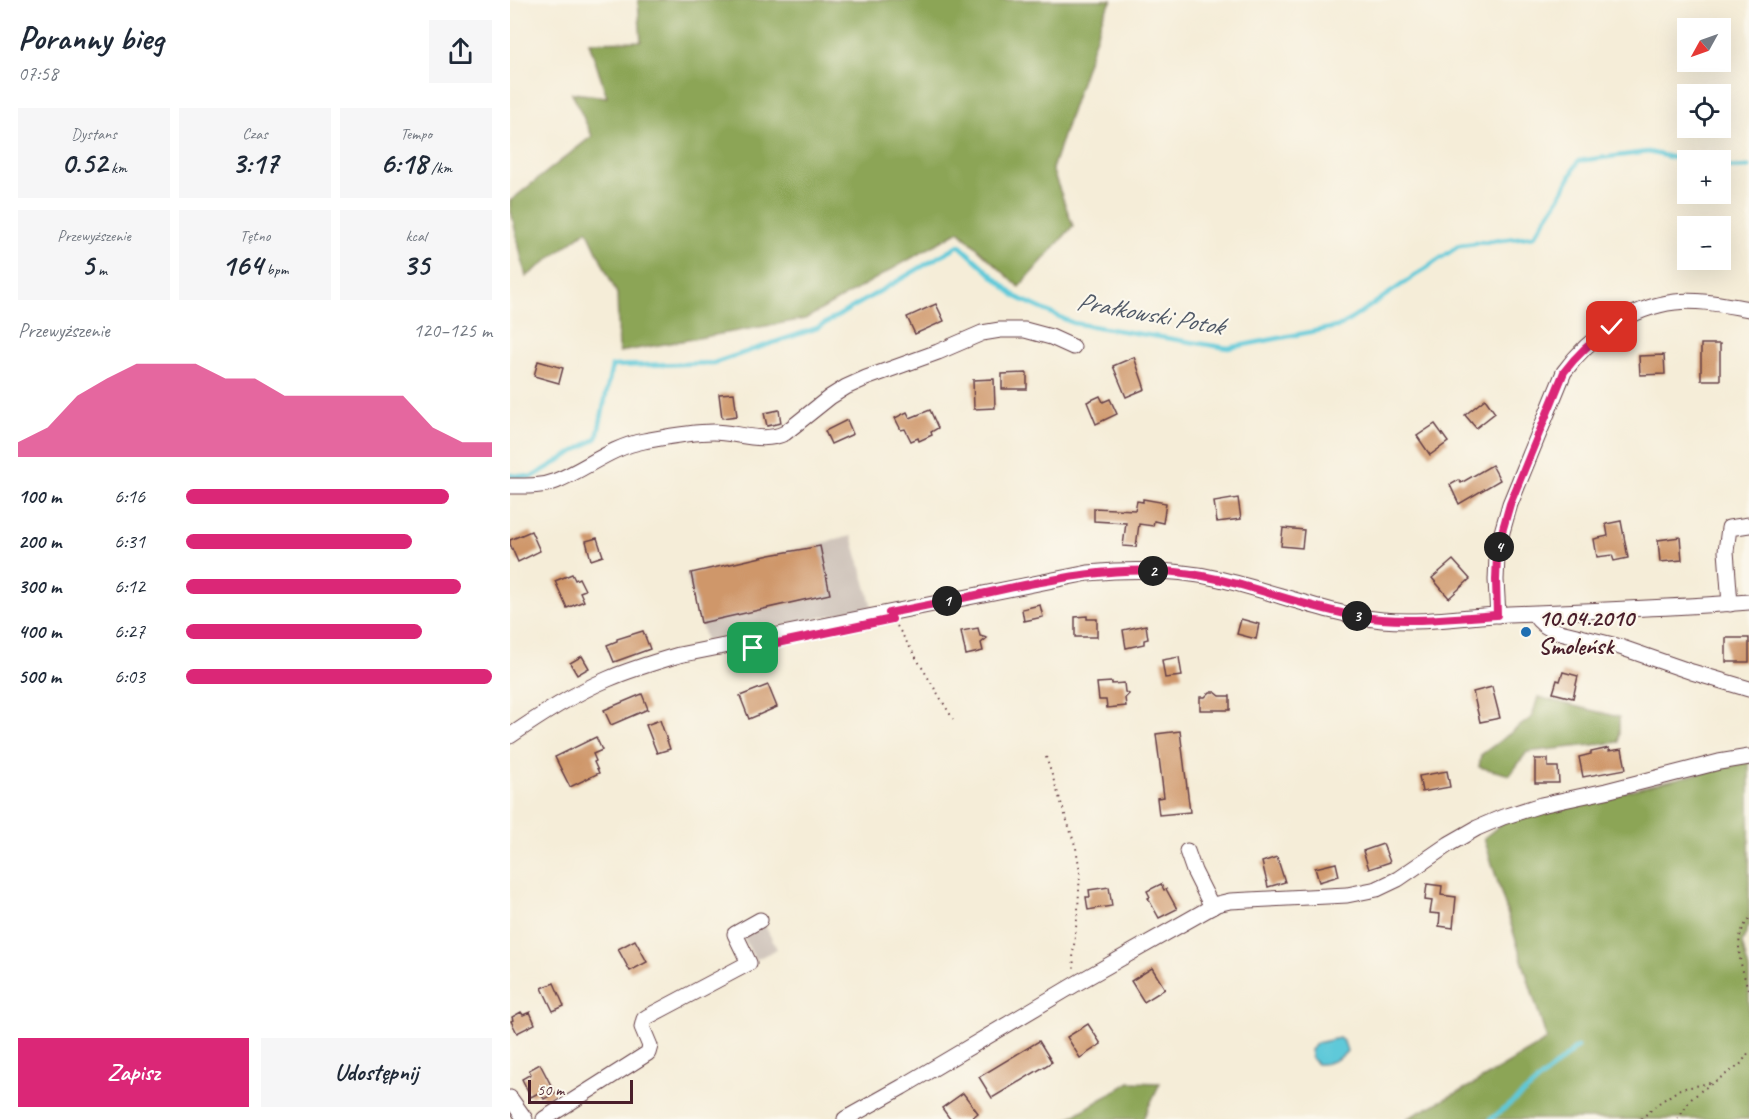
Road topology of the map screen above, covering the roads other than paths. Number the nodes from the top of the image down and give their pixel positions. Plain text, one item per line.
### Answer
1 (1749, 309) edge
2 (1073, 347) dead end
3 (510, 486) edge
4 (1749, 525) edge
5 (1749, 602) edge
6 (1730, 604) junction
7 (1534, 614) junction
8 (1497, 615) junction
9 (1749, 689) edge
10 (510, 736) edge
11 (1749, 757) edge
12 (1187, 851) dead end
13 (1212, 907) junction
14 (760, 920) dead end
15 (510, 1098) edge
16 (525, 1119) edge
17 (544, 1119) edge
18 (845, 1119) edge

1 - 8 street
2 - 3 street
4 - 6 street
5 - 6 street
6 - 7 street
7 - 8 street
7 - 9 street
8 - 10 street
11 - 13 street
12 - 13 street
13 - 18 street
14 - 17 street
15 - 16 street

